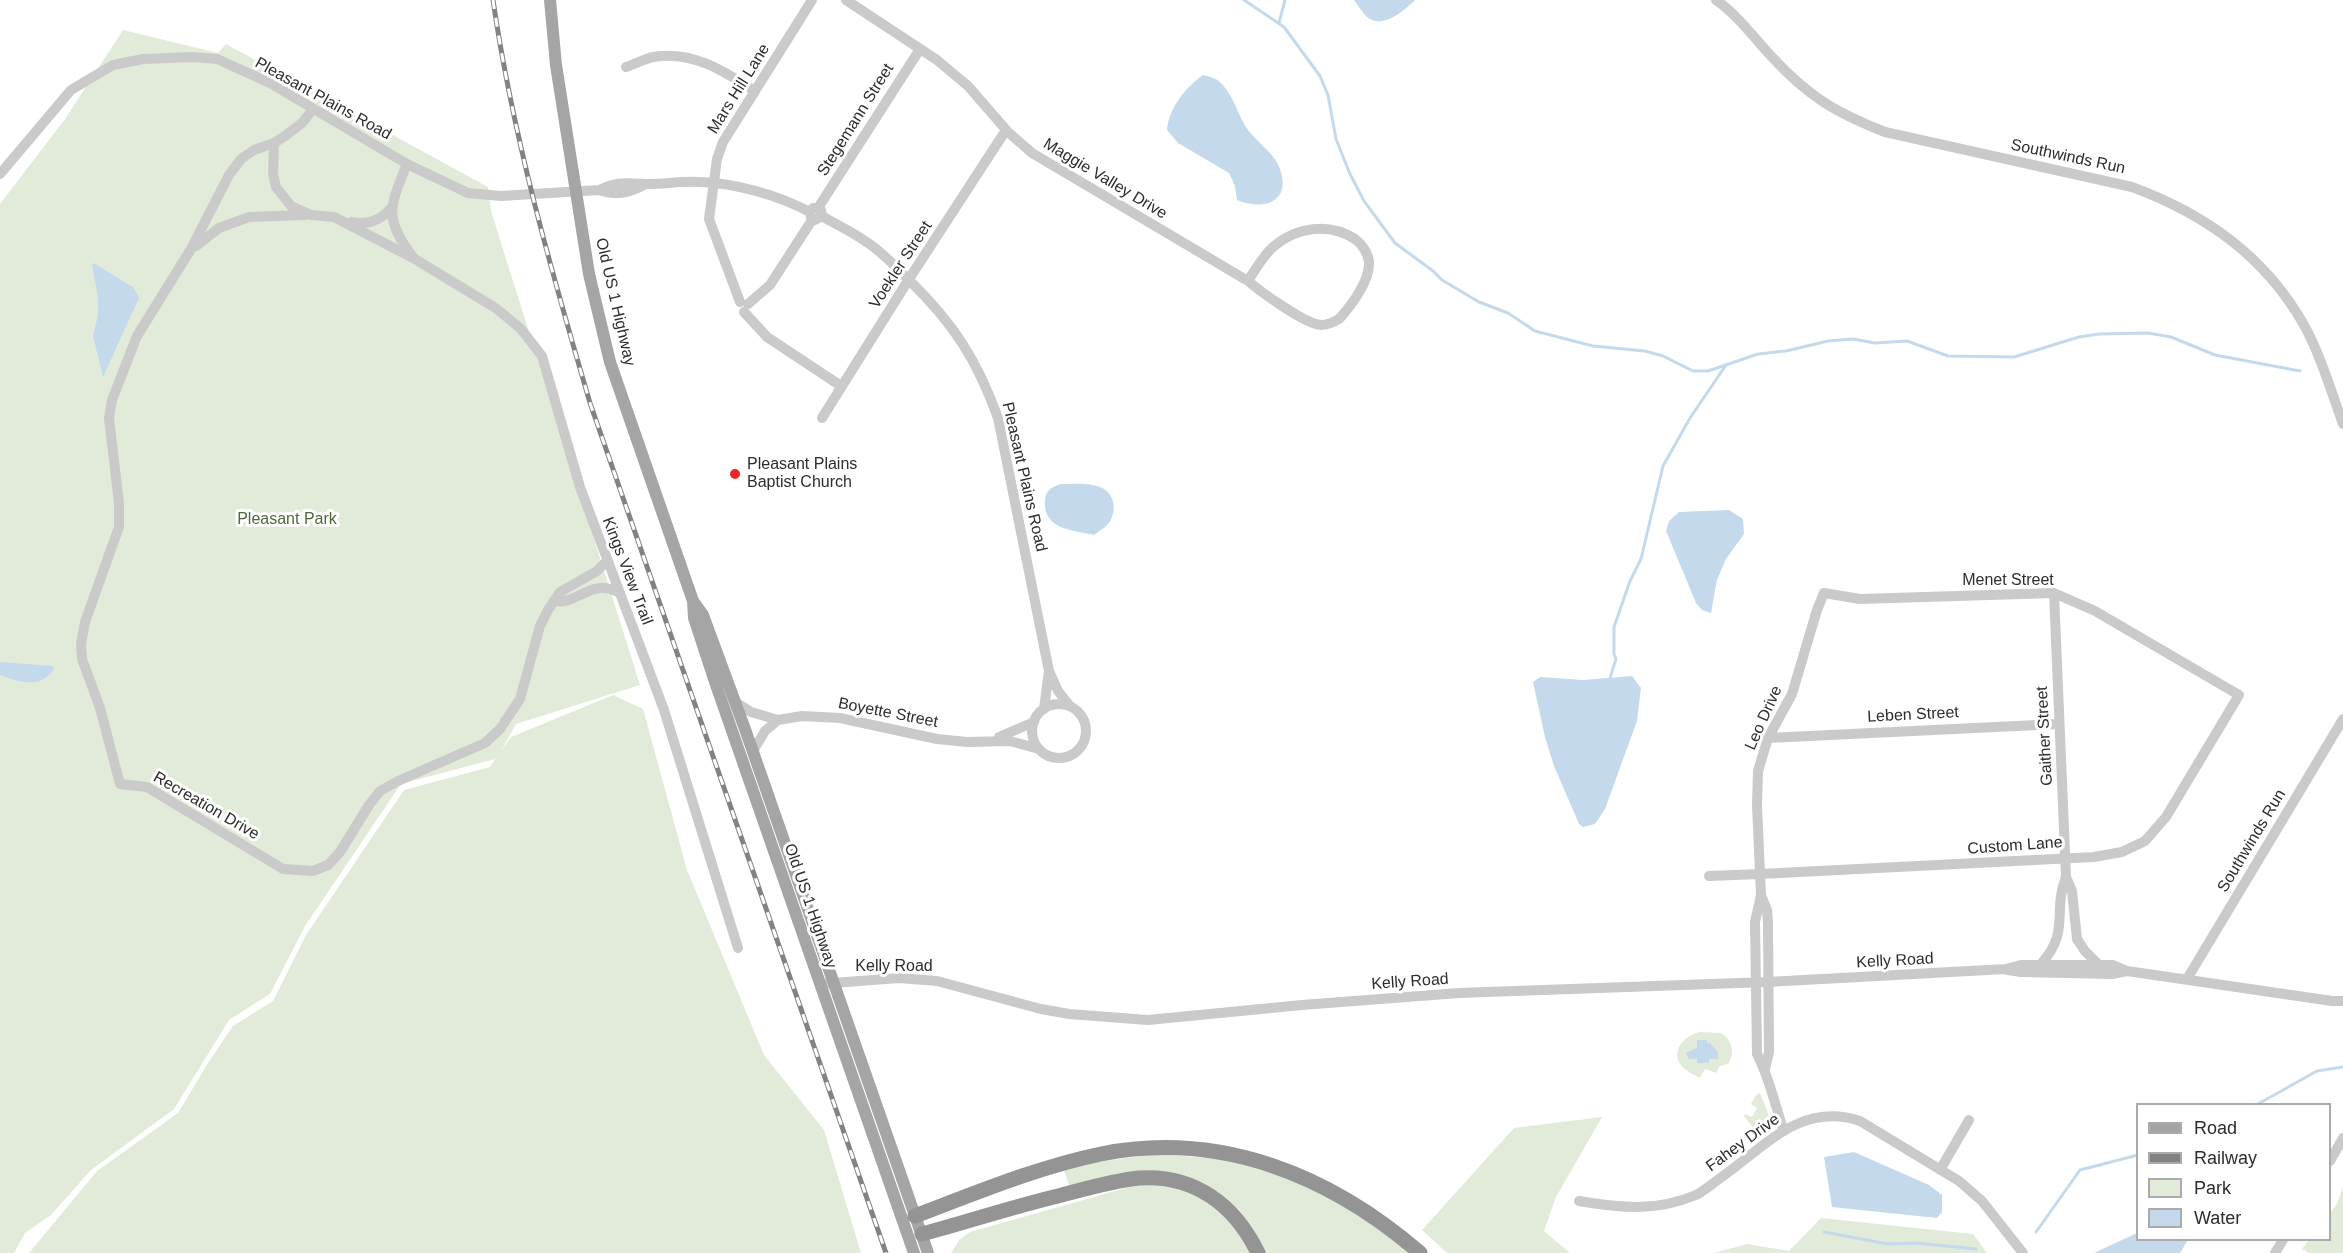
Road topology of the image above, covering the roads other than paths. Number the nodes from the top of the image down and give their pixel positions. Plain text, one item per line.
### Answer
1 (550, 0) edge
2 (812, 0) edge
3 (846, 0) edge
4 (1716, 0) edge
5 (920, 49) junction
6 (626, 67) dead end
7 (755, 91) junction
8 (313, 109) junction
9 (1006, 130) junction
10 (274, 142) junction
11 (407, 165) junction
12 (0, 174) edge
13 (713, 183) junction
14 (576, 191) junction
15 (391, 208) junction
16 (309, 214) junction
17 (816, 214) junction
18 (342, 221) junction
19 (191, 249) junction
20 (415, 259) junction
21 (909, 279) junction
22 (1248, 281) junction
23 (744, 306) junction
24 (841, 386) junction
25 (822, 418) dead end
26 (2343, 424) edge
27 (607, 561) junction
28 (618, 592) junction
29 (1824, 593) joint
30 (2054, 593) junction
31 (693, 600) junction
32 (555, 602) junction
33 (1049, 671) junction
34 (2239, 695) joint
35 (735, 702) junction
36 (1070, 706) junction
37 (1044, 709) junction
38 (2343, 719) edge
39 (778, 720) junction
40 (1034, 722) junction
41 (2058, 724) junction
42 (1768, 738) junction
43 (993, 740) junction
44 (1039, 749) junction
45 (753, 751) junction
46 (2067, 858) junction
47 (1760, 874) junction
48 (1709, 876) dead end
49 (2066, 877) junction
50 (1761, 895) junction
51 (738, 948) dead end
52 (2041, 964) junction
53 (2099, 965) junction
54 (2006, 969) junction
55 (2127, 970) junction
56 (2187, 979) junction
57 (1767, 982) junction
58 (834, 983) junction
59 (1755, 983) junction
60 (820, 984) junction
61 (2338, 1001) edge
62 (2343, 1006) edge
63 (1765, 1069) junction
64 (1969, 1120) dead end
65 (1784, 1129) junction
66 (2343, 1138) edge
67 (2331, 1159) edge
68 (1940, 1170) junction
69 (1579, 1201) dead end
70 (909, 1218) junction
71 (915, 1236) junction
72 (914, 1253) edge
73 (928, 1253) edge
74 (1258, 1253) edge
75 (1420, 1253) edge
76 (2023, 1253) edge

1 - 14 main road, Old US 1 Highway
2 - 7 street, Mars Hill Lane
3 - 5 street, Maggie Valley Drive
4 - 26 street, Southwinds Run
5 - 9 street, Maggie Valley Drive
5 - 17 street, Stegemann Street
6 - 7 street
7 - 13 street, Mars Hill Lane
8 - 10 street
8 - 11 street, Pleasant Plains Road
8 - 12 street, Pleasant Plains Road
9 - 21 street, Voekler Street
9 - 22 street, Maggie Valley Drive
10 - 16 street, Kings View Trail
10 - 19 street, Recreation Drive
11 - 14 street, Pleasant Plains Road
11 - 15 street
13 - 14 street, Pleasant Plains Road
13 - 17 street, Pleasant Plains Road
13 - 23 street, Mars Hill Lane
14 - 31 main road, Old US 1 Highway
15 - 18 street, Kings View Trail
15 - 20 street, Kings View Trail
16 - 18 street, Kings View Trail
16 - 19 street, Recreation Drive
17 - 21 street, Pleasant Plains Road
17 - 23 street, Stegemann Street
18 - 20 street, Kings View Trail
19 - 32 street, Recreation Drive
20 - 27 street, Kings View Trail
21 - 24 street, Voekler Street
21 - 33 street, Pleasant Plains Road
22 - 22 street, Maggie Valley Drive
23 - 24 street, Mars Hill Lane
24 - 25 street, Voekler Street
27 - 28 street, Kings View Trail
27 - 32 street, Recreation Drive
28 - 32 street
28 - 51 street, Kings View Trail
29 - 30 street, Menet Street
29 - 42 street, Leo Drive
30 - 34 street, Menet Street
30 - 41 street, Gaither Street
31 - 35 main road, Old US 1 Highway
31 - 60 main road, Old US 1 Highway
33 - 36 street, Pleasant Plains Road
33 - 37 street, Pleasant Plains Road
34 - 46 street, Custom Lane
35 - 39 street, Boyette Street
35 - 45 main road, Old US 1 Highway
36 - 37 street
36 - 44 street, Boyette Street
37 - 40 street, Boyette Street
38 - 56 street, Southwinds Run
39 - 43 street, Boyette Street
39 - 45 street
40 - 43 street, Boyette Street
40 - 44 street
41 - 42 street, Leben Street
41 - 46 street, Gaither Street
42 - 47 street, Leo Drive
43 - 44 street, Boyette Street
45 - 58 main road, Old US 1 Highway
46 - 47 street, Custom Lane
46 - 49 street, Gaither Street
47 - 48 street, Custom Lane
47 - 50 street, Leo Drive
49 - 52 street, Gaither Street
49 - 53 street, Gaither Street
50 - 57 street, Leo Drive
50 - 59 street, Leo Drive
52 - 53 street, Kelly Road
52 - 54 street, Kelly Road
53 - 55 street, Kelly Road
54 - 55 street, Kelly Road
54 - 57 street, Kelly Road
55 - 56 street, Kelly Road
56 - 61 street, Kelly Road
57 - 59 street, Kelly Road
57 - 63 street, Leo Drive
58 - 59 street, Kelly Road
58 - 60 street, Kelly Road
58 - 70 main road, Old US 1 Highway
59 - 63 street, Leo Drive
60 - 70 main road, Old US 1 Highway
61 - 62 street, Kelly Road
63 - 65 street, Leo Drive
64 - 68 street
65 - 68 street, Fahey Drive
65 - 69 street, Fahey Drive
66 - 67 street
68 - 76 street, Fahey Drive
70 - 71 main road
70 - 75 highway
71 - 72 main road
71 - 73 main road
71 - 74 highway

